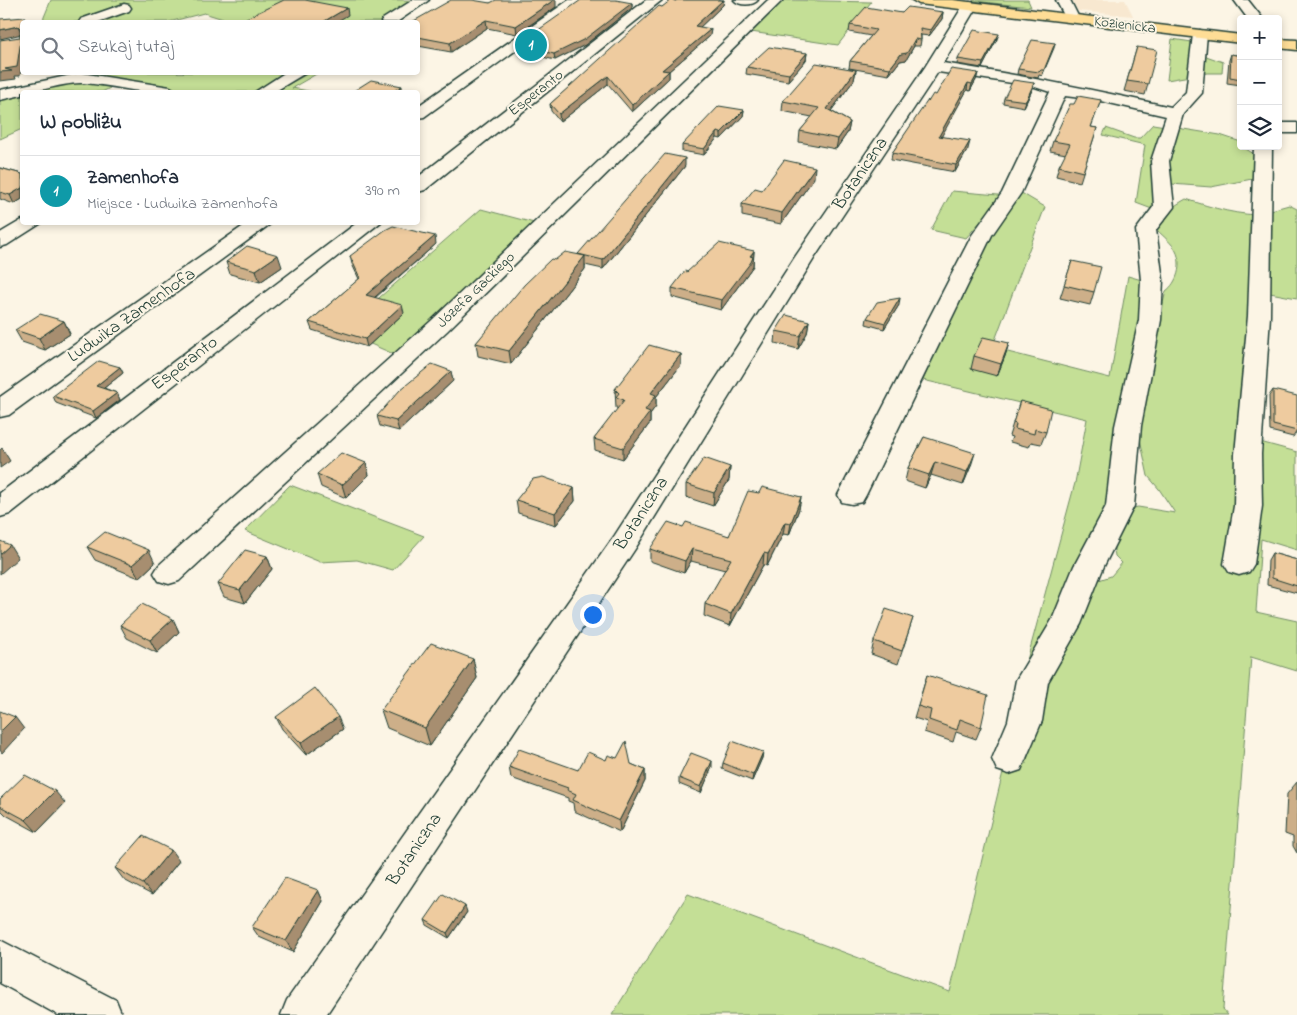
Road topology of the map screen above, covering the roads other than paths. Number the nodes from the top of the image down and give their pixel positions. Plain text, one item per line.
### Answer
1 (422, 0) edge
2 (578, 0) edge
3 (655, 0) edge
4 (741, 0) edge
5 (751, 0) edge
6 (776, 0) edge
7 (919, 0) edge
8 (1063, 0) edge
9 (1241, 0) edge
10 (970, 6) junction
11 (124, 8) dead end
12 (1253, 15) edge
13 (1072, 18) junction
14 (91, 20) edge
15 (391, 20) edge
16 (1200, 34) junction
17 (1237, 39) edge
18 (1282, 43) edge
19 (1297, 45) edge
20 (933, 67) junction
21 (294, 75) edge
22 (24, 90) edge
23 (157, 90) edge
24 (267, 90) edge
25 (1059, 90) junction
26 (20, 91) edge
27 (0, 95) edge
28 (420, 113) edge
29 (1176, 113) junction
30 (1282, 128) edge
31 (1297, 128) edge
32 (1263, 150) edge
33 (420, 184) edge
34 (28, 225) edge
35 (260, 225) edge
36 (367, 225) edge
37 (0, 241) edge
38 (0, 409) edge
39 (852, 495) dead end
40 (0, 507) edge
41 (1239, 564) dead end
42 (169, 573) dead end
43 (1009, 759) dead end
44 (0, 960) edge
45 (101, 1015) edge
46 (302, 1015) edge

1 - 15 street
2 - 28 street
3 - 33 street, Esperanto
4 - 5 street
6 - 42 street, Józefa Gackiego
7 - 10 main road, Kozienicka
8 - 13 street
9 - 12 street
10 - 13 main road, Kozienicka
10 - 20 street, Botaniczna
11 - 14 street
13 - 16 main road, Kozienicka
16 - 17 main road, Kozienicka
16 - 29 street
18 - 19 main road
20 - 25 street
20 - 46 street, Botaniczna
21 - 24 street
22 - 23 street
25 - 29 street
25 - 39 street
26 - 27 street
29 - 43 street
30 - 31 street
32 - 41 street
34 - 37 street
35 - 38 street, Ludwika Zamenhofa
36 - 40 street, Esperanto
44 - 45 street

